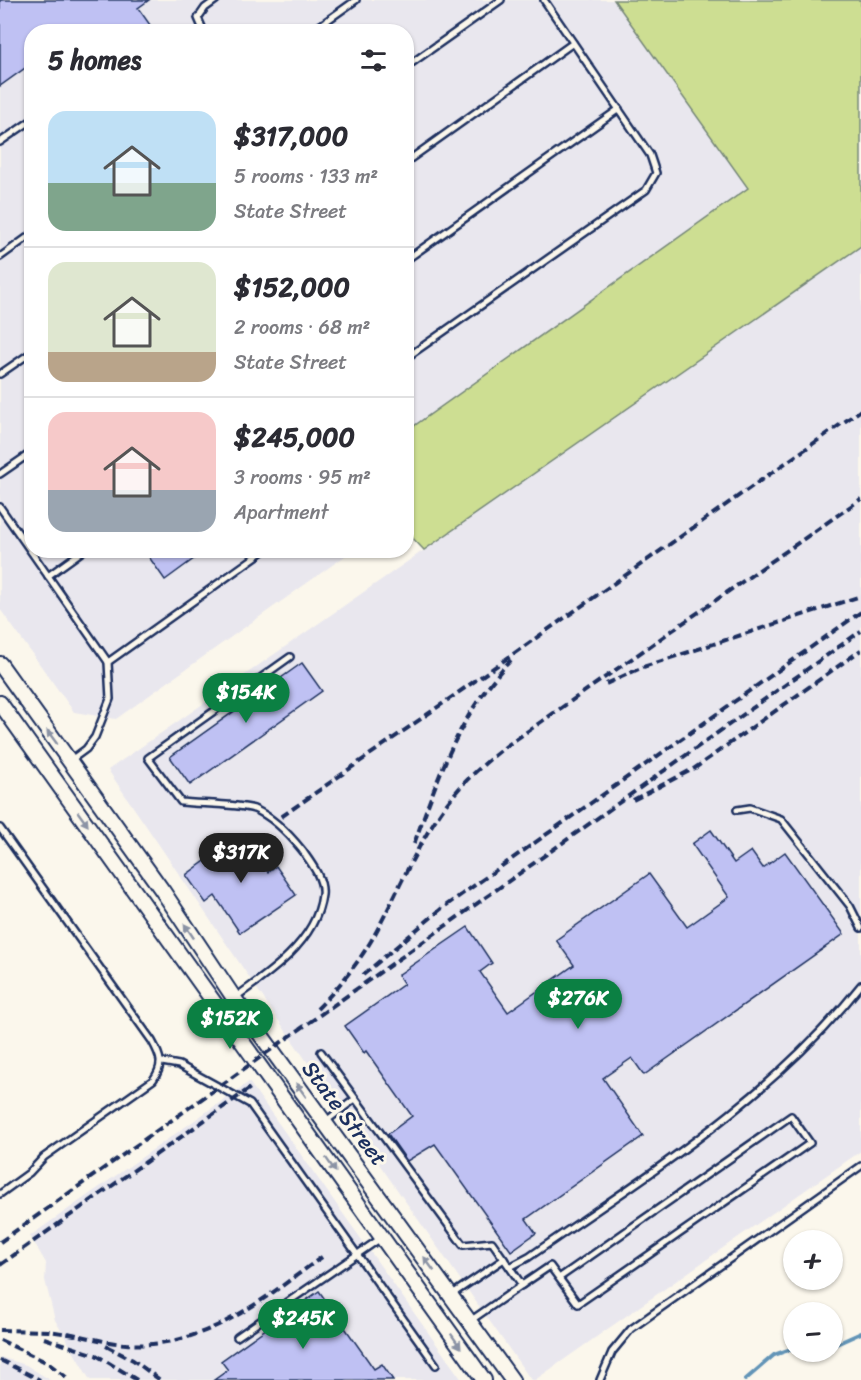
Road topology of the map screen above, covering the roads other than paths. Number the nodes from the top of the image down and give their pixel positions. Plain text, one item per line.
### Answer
1 (216, 0) edge
2 (356, 0) edge
3 (501, 0) edge
4 (544, 0) edge
5 (201, 24) edge
6 (322, 24) edge
7 (573, 43) junction
8 (414, 61) edge
9 (619, 109) junction
10 (24, 126) edge
11 (0, 142) edge
12 (414, 156) edge
13 (24, 240) edge
14 (414, 254) edge
15 (0, 256) edge
16 (414, 352) edge
17 (24, 358) edge
18 (0, 374) edge
19 (24, 458) edge
20 (0, 474) edge
21 (0, 507) edge
22 (24, 542) edge
23 (35, 558) edge
24 (73, 558) edge
25 (254, 558) edge
26 (48, 576) junction
27 (290, 657) dead end
28 (108, 662) junction
29 (0, 664) edge
30 (0, 703) edge
31 (69, 761) junction
32 (737, 810) dead end
33 (0, 828) edge
34 (861, 928) edge
35 (861, 985) edge
36 (234, 998) junction
37 (219, 1009) junction
38 (321, 1052) dead end
39 (162, 1062) junction
40 (355, 1099) junction
41 (325, 1122) junction
42 (861, 1166) edge
43 (0, 1194) edge
44 (382, 1237) junction
45 (357, 1256) junction
46 (504, 1259) junction
47 (510, 1267) junction
48 (559, 1278) junction
49 (522, 1285) junction
50 (451, 1295) junction
51 (470, 1321) junction
52 (237, 1337) dead end
53 (436, 1365) dead end
54 (484, 1380) edge
55 (512, 1380) edge
56 (600, 1380) edge

1 - 5 lane
2 - 6 lane
3 - 8 lane
4 - 7 lane
7 - 9 lane
7 - 12 lane
9 - 14 lane
9 - 16 lane
10 - 11 lane
13 - 15 lane
17 - 18 lane
19 - 20 lane
21 - 22 lane
23 - 26 lane
24 - 26 lane
25 - 28 lane
26 - 28 lane
27 - 36 lane
28 - 31 lane
31 -> 29 street, State Street
30 -> 37 street, State Street
36 -> 31 street, State Street
32 - 34 lane
33 - 39 lane
35 - 47 lane
36 - 37 lane
41 -> 36 street, State Street
37 -> 44 street, State Street
38 - 40 lane
39 - 43 lane
39 - 45 lane
40 - 41 lane
40 - 46 lane
50 -> 41 street, State Street
42 - 56 lane
44 - 45 lane
44 -> 54 street, State Street
45 - 52 lane
45 - 53 lane
46 - 47 lane
46 - 50 lane
47 - 49 lane
48 - 48 lane
48 - 49 lane
49 - 51 lane
50 - 51 street, State Street
51 - 55 street, State Street

